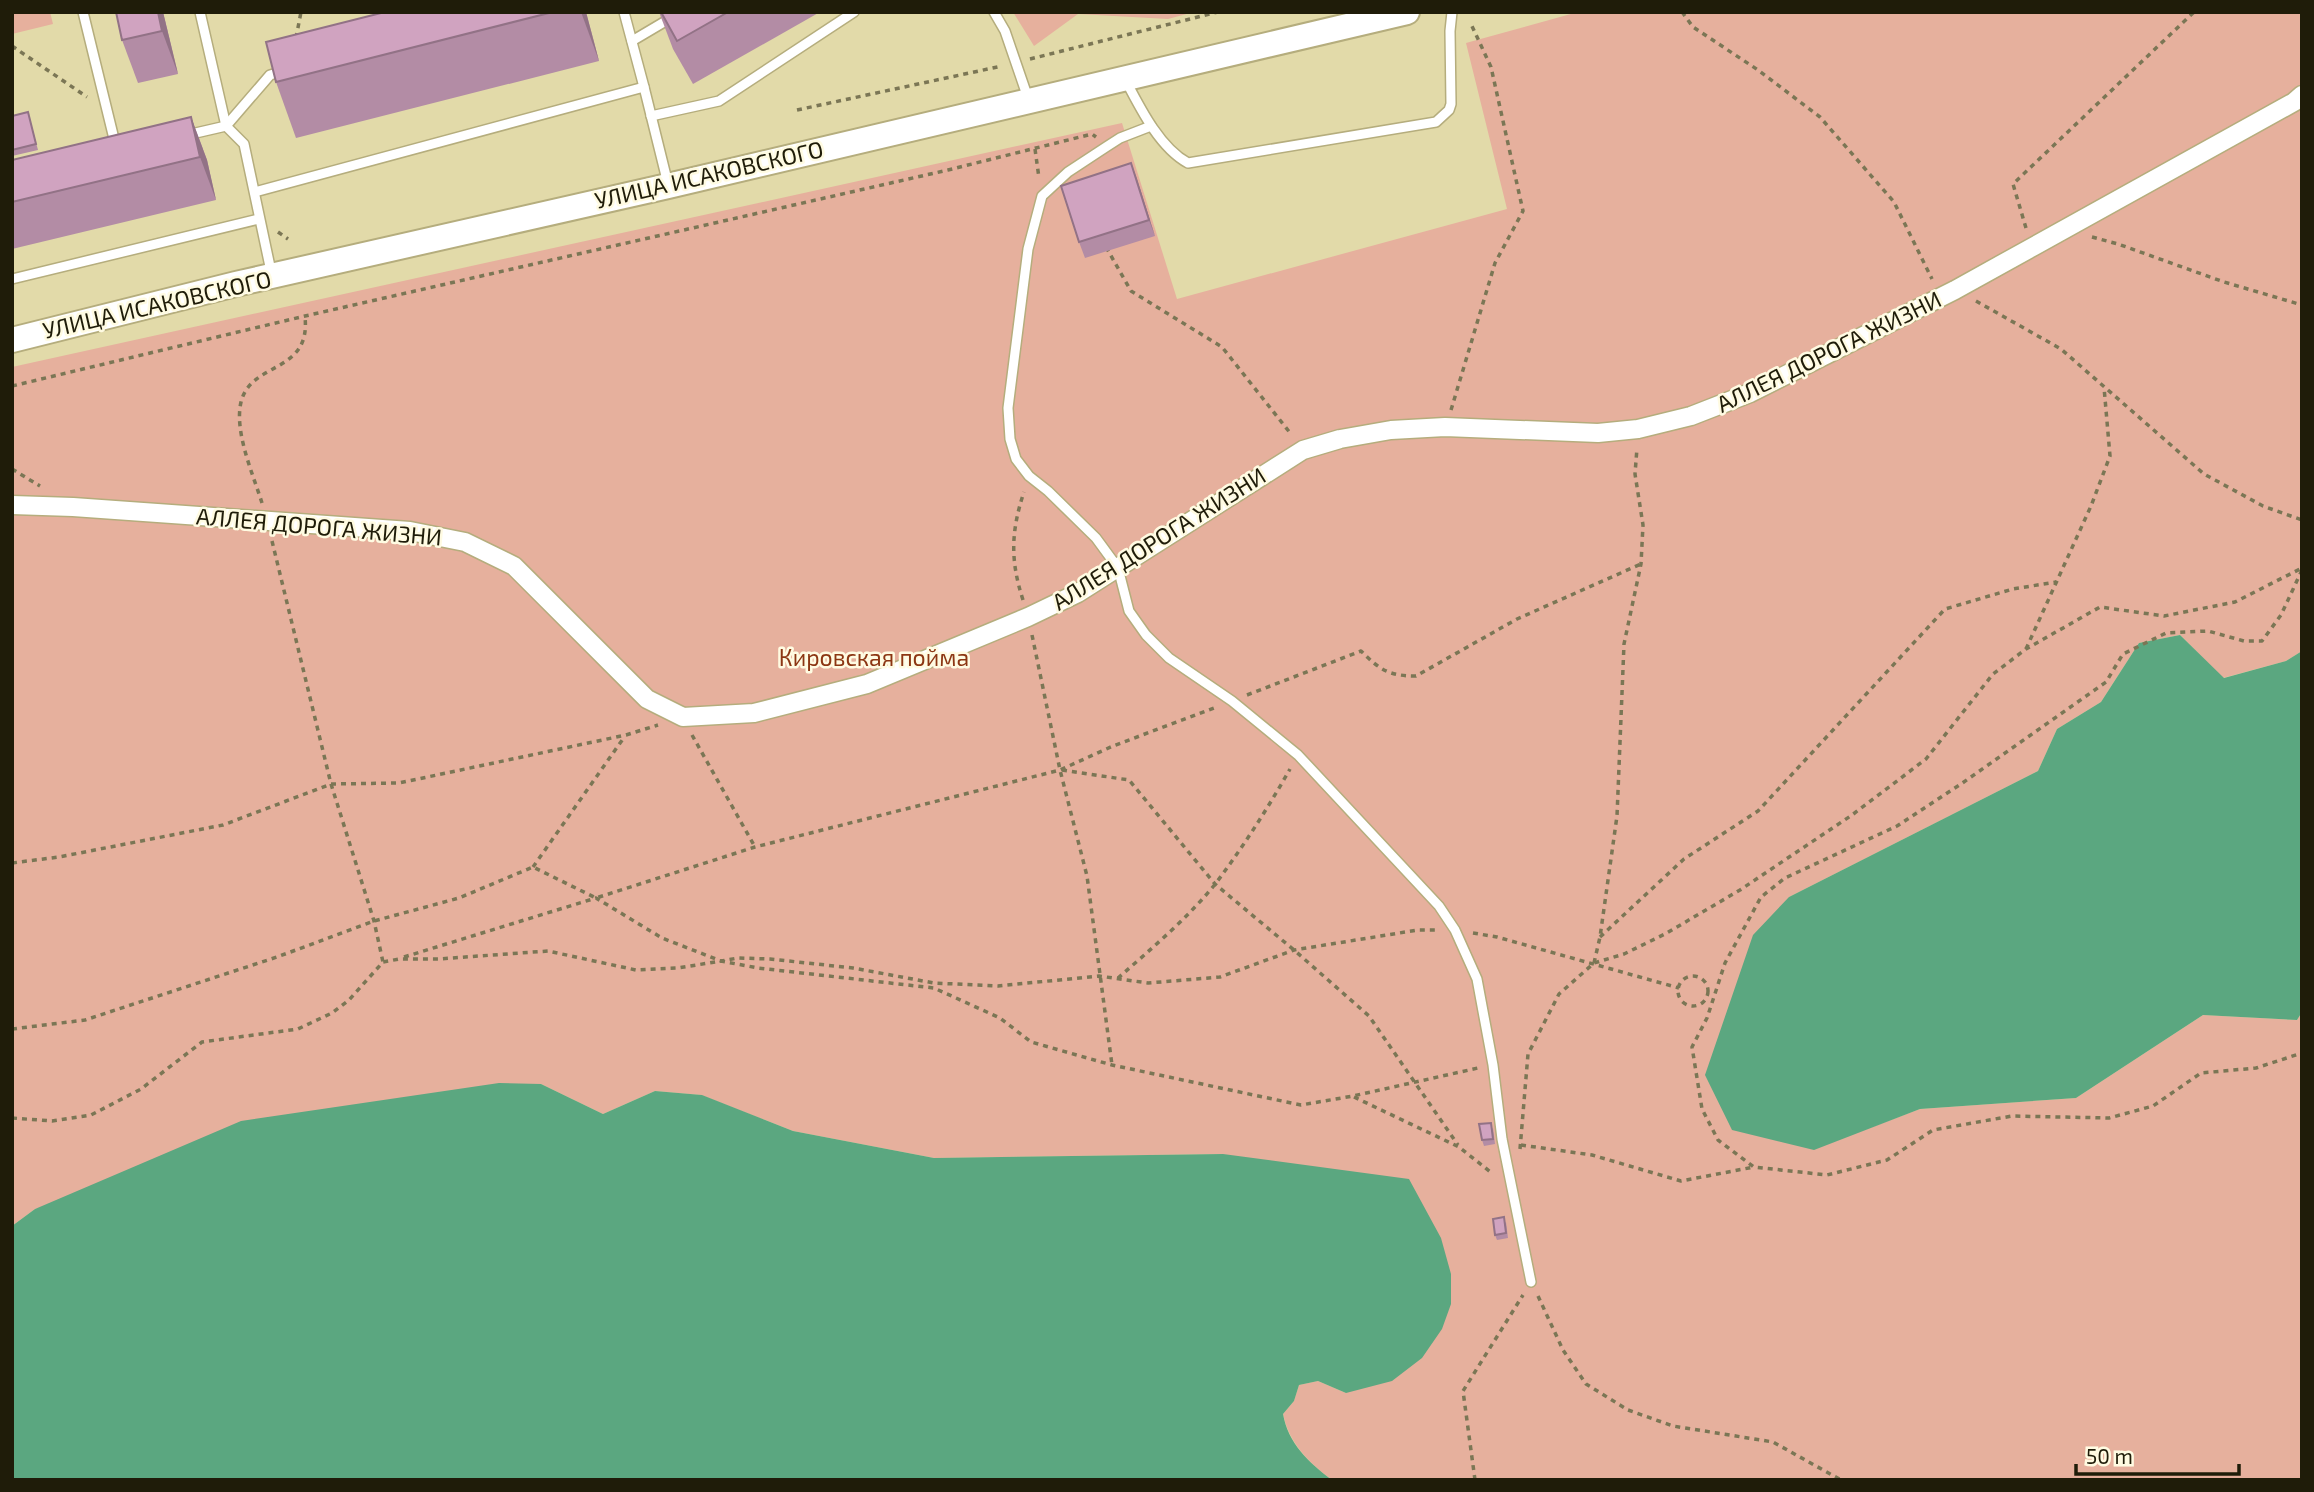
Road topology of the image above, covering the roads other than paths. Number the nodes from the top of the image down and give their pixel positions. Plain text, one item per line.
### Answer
1 (83, 12) edge
2 (200, 12) edge
3 (624, 12) edge
4 (681, 12) edge
5 (854, 12) edge
6 (994, 12) edge
7 (1407, 12) edge
8 (1452, 12) edge
9 (632, 41) junction
10 (289, 70) edge
11 (1125, 79) junction
12 (644, 87) junction
13 (2302, 95) edge
14 (1028, 100) junction
15 (651, 116) junction
16 (226, 126) junction
17 (1151, 126) junction
18 (177, 138) edge
19 (129, 149) edge
20 (117, 152) junction
21 (104, 155) edge
22 (668, 186) junction
23 (255, 192) junction
24 (259, 219) junction
25 (272, 277) junction
26 (12, 278) edge
27 (12, 340) edge
28 (12, 505) edge
29 (1118, 568) junction
30 (1531, 1282) road end

1 - 20 lane
2 - 16 lane
3 - 9 lane
4 - 9 lane
5 - 15 lane
6 - 14 lane
7 - 11 street, УЛИЦА ИСАКОВСКОГО
8 - 17 lane
9 - 12 lane
10 - 16 lane
11 - 14 street, УЛИЦА ИСАКОВСКОГО
11 - 17 lane
12 - 15 lane
12 - 23 lane
13 - 29 street, АЛЛЕЯ ДОРОГА ЖИЗНИ
14 - 22 street, УЛИЦА ИСАКОВСКОГО
15 - 22 lane
16 - 18 lane
16 - 23 lane
17 - 29 lane
19 - 20 lane
20 - 21 lane
22 - 25 street, УЛИЦА ИСАКОВСКОГО
23 - 24 lane
24 - 25 lane
24 - 26 lane
25 - 27 street, УЛИЦА ИСАКОВСКОГО
28 - 29 street, АЛЛЕЯ ДОРОГА ЖИЗНИ
29 - 30 lane

